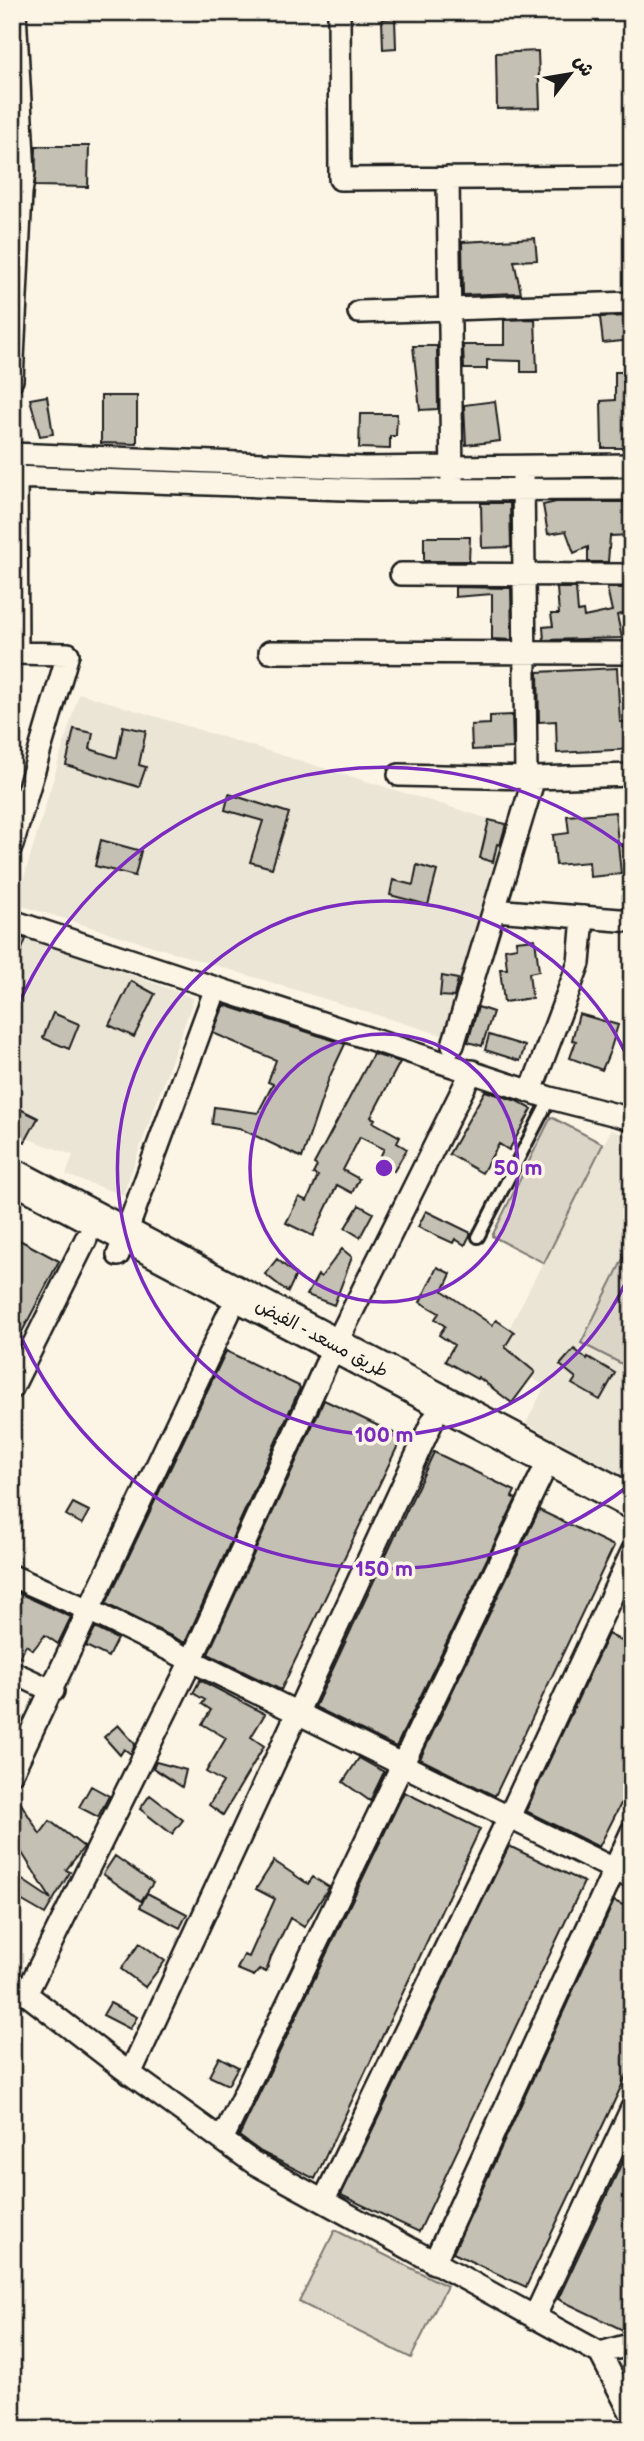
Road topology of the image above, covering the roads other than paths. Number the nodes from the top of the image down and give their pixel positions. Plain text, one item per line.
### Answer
1 (15, 12) edge
2 (339, 12) edge
3 (632, 177) edge
4 (448, 178) junction
5 (632, 303) edge
6 (450, 309) junction
7 (359, 312) dead end
8 (12, 380) edge
9 (12, 454) edge
10 (632, 465) edge
11 (452, 467) junction
12 (522, 467) junction
13 (13, 473) edge
14 (453, 489) junction
15 (523, 489) junction
16 (632, 489) edge
17 (401, 574) dead end
18 (523, 575) junction
19 (632, 575) edge
20 (270, 652) dead end
21 (15, 653) edge
22 (524, 653) junction
23 (632, 653) edge
24 (399, 775) dead end
25 (632, 775) edge
26 (530, 778) junction
27 (12, 845) edge
28 (494, 910) junction
29 (583, 917) junction
30 (12, 921) edge
31 (632, 921) edge
32 (216, 988) junction
33 (453, 1045) dead end
34 (472, 1071) junction
35 (541, 1095) junction
36 (632, 1119) edge
37 (12, 1175) edge
38 (12, 1200) edge
39 (478, 1237) dead end
40 (86, 1238) junction
41 (122, 1245) junction
42 (229, 1313) junction
43 (331, 1355) junction
44 (12, 1388) edge
45 (433, 1420) junction
46 (541, 1476) junction
47 (632, 1502) edge
48 (632, 1523) edge
49 (632, 1552) edge
50 (12, 1576) edge
51 (89, 1611) junction
52 (191, 1661) junction
53 (12, 1671) edge
54 (53, 1691) junction
55 (298, 1713) junction
56 (402, 1765) junction
57 (12, 1773) edge
58 (509, 1817) junction
59 (632, 1831) edge
60 (623, 1873) edge
61 (19, 1989) edge
62 (130, 2074) junction
63 (632, 2108) edge
64 (222, 2140) junction
65 (324, 2200) junction
66 (434, 2263) junction
67 (534, 2318) junction
68 (632, 2344) edge
69 (600, 2353) junction
70 (632, 2415) edge

1 - 8 street
2 - 4 street
3 - 4 street
4 - 6 street
5 - 6 street
6 - 7 street
6 - 11 street
9 - 11 street
10 - 12 street
11 - 12 street
11 - 14 street
12 - 15 street
13 - 14 street
13 - 21 street
14 - 15 street
15 - 16 street
15 - 18 street
17 - 18 street
18 - 19 street
18 - 22 street
20 - 22 street
21 - 27 street
22 - 23 street
22 - 26 street
24 - 26 street
25 - 26 street
26 - 28 street
28 - 29 street
28 - 33 street
29 - 31 street
29 - 35 street
30 - 32 street
32 - 34 street
32 - 41 street
34 - 35 street
34 - 43 street
35 - 36 street
35 - 39 lane
37 - 41 main road, طريق مسعد - الفيض
38 - 40 main road, طريق مسعد - الفيض
40 - 41 main road, طريق مسعد - الفيض
40 - 44 street
41 - 42 main road, طريق مسعد - الفيض
41 - 43 main road, طريق مسعد - الفيض
42 - 43 main road, طريق مسعد - الفيض
42 - 51 street
43 - 45 main road, طريق مسعد - الفيض
43 - 47 main road, طريق مسعد - الفيض
43 - 52 street
45 - 46 main road, طريق مسعد - الفيض
45 - 55 street
46 - 48 main road, طريق مسعد - الفيض
46 - 56 street
49 - 58 street
50 - 51 street
51 - 52 street
51 - 54 street
52 - 55 street
52 - 61 street
53 - 54 street
54 - 57 street
55 - 56 street
55 - 62 street
56 - 58 street
56 - 64 street
58 - 60 street
58 - 65 street
59 - 60 street
60 - 66 street
61 - 62 street
62 - 64 street
63 - 67 street
64 - 65 street
65 - 66 street
66 - 67 street
67 - 69 street
68 - 69 street
69 - 70 street

